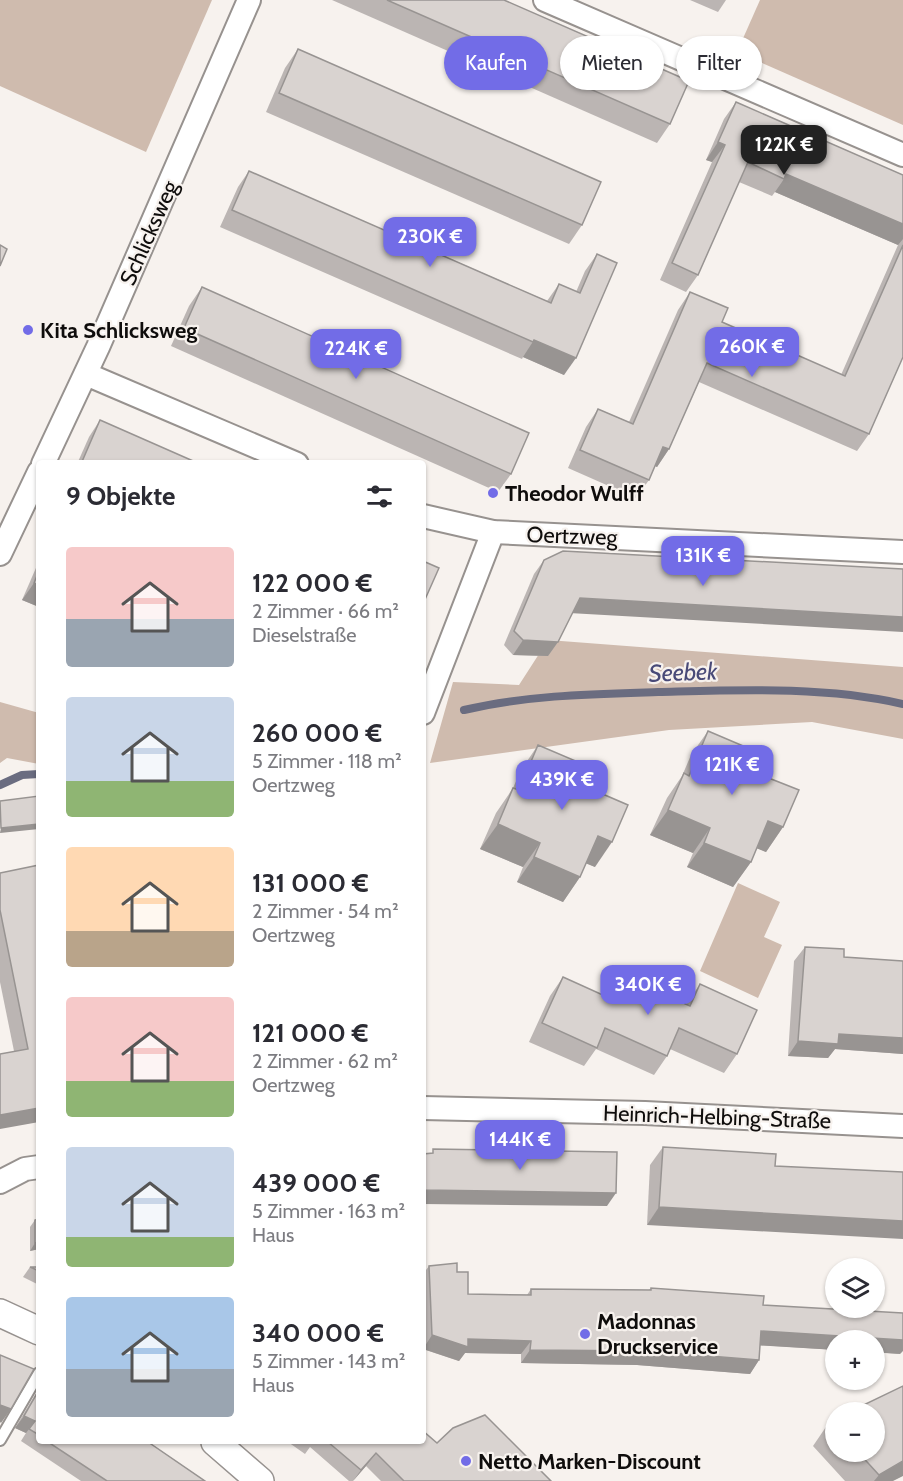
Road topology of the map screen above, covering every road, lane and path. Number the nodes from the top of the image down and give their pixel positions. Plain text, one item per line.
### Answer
1 (249, 0) edge
2 (545, 0) edge
3 (903, 155) edge
4 (86, 374) junction
5 (45, 460) edge
6 (288, 460) edge
7 (36, 478) edge
8 (426, 517) edge
9 (493, 532) junction
10 (1, 550) edge
11 (903, 552) edge
12 (426, 705) edge
13 (426, 1108) edge
14 (903, 1126) edge
15 (36, 1167) edge
16 (0, 1182) edge
17 (0, 1313) edge
18 (36, 1329) edge
19 (36, 1378) edge
20 (0, 1440) edge
21 (217, 1444) edge
22 (260, 1481) edge

1 - 4 street, Schlicksweg
2 - 3 street
4 - 5 street, Schlicksweg
4 - 6 street
7 - 10 street
8 - 9 street, Oertzweg
9 - 11 street, Oertzweg
9 - 12 street
13 - 14 street, Heinrich-Helbing-Straße
15 - 16 street
17 - 18 street
19 - 20 lane
21 - 22 street

